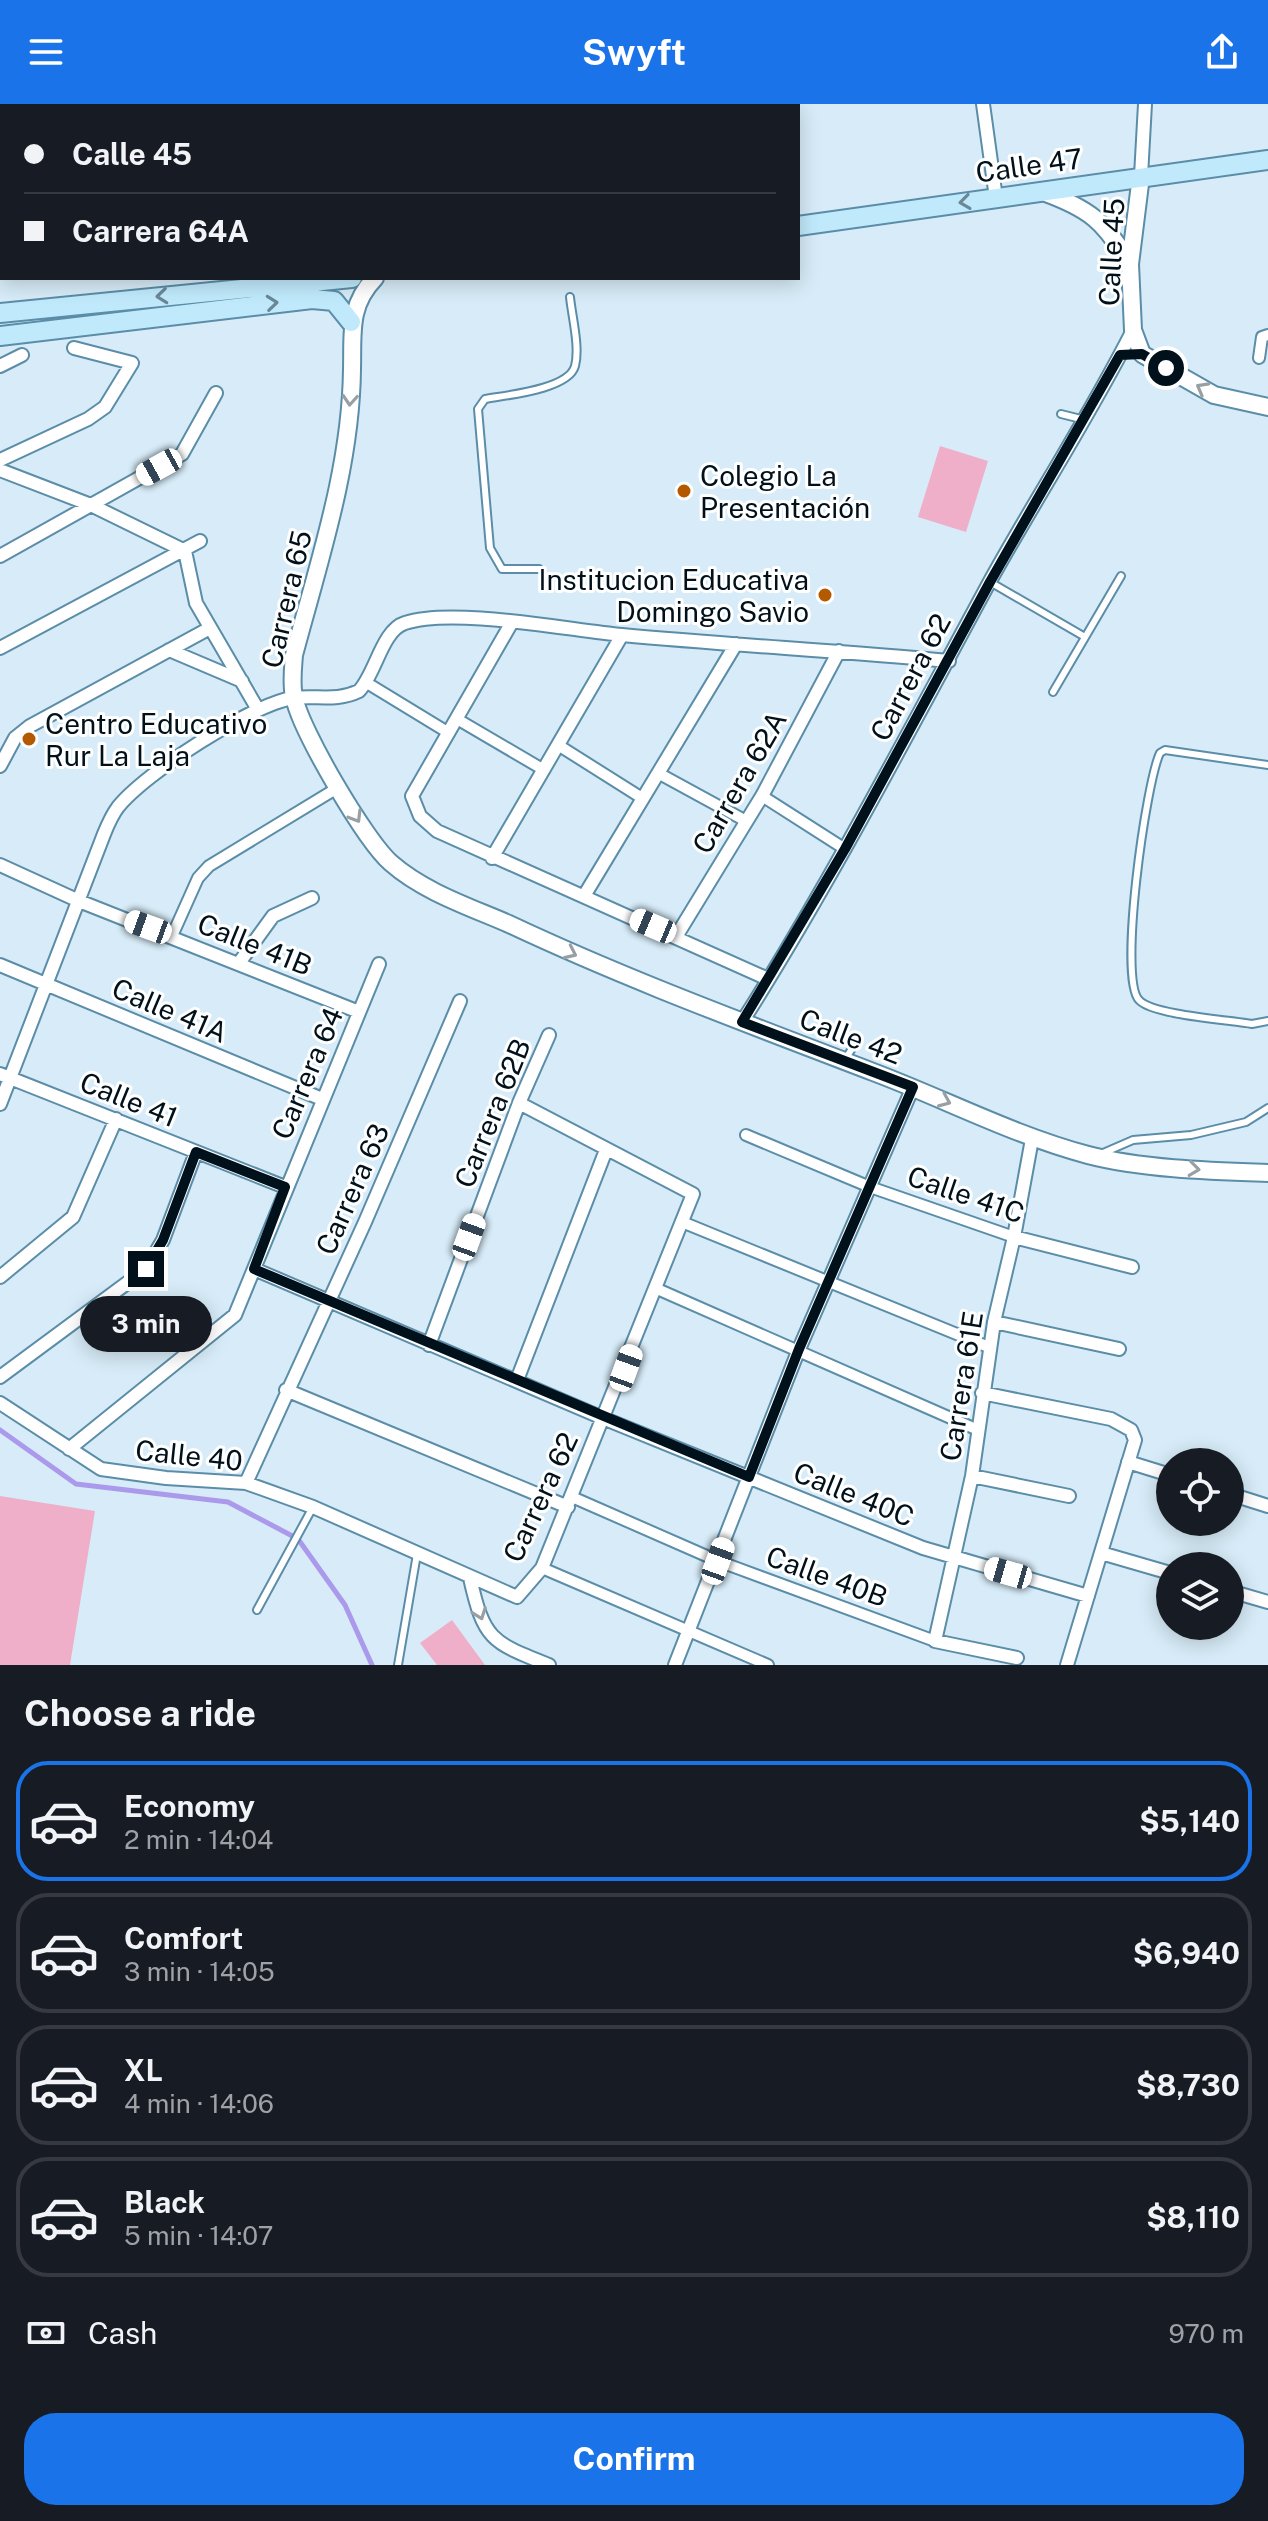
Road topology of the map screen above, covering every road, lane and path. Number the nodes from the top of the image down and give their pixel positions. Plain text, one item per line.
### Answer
1 (983, 104) edge
2 (1145, 104) edge
3 (1268, 160) edge
4 (1141, 176) junction
5 (1042, 191) junction
6 (996, 198) junction
7 (800, 226) edge
8 (1130, 264) junction
9 (306, 280) edge
10 (373, 280) edge
11 (570, 297) dead end
12 (0, 313) edge
13 (351, 322) junction
14 (1133, 330) junction
15 (1268, 335) edge
16 (0, 336) edge
17 (74, 348) dead end
18 (1142, 354) junction
19 (22, 355) dead end
20 (1120, 355) junction
21 (1259, 358) dead end
22 (0, 366) edge
23 (216, 393) dead end
24 (1268, 407) edge
25 (1061, 414) dead end
26 (1085, 420) junction
27 (0, 460) edge
28 (0, 470) edge
29 (91, 505) junction
30 (200, 541) dead end
31 (185, 551) junction
32 (0, 556) edge
33 (539, 569) dead end
34 (1121, 576) dead end
35 (990, 582) junction
36 (512, 622) junction
37 (210, 628) junction
38 (622, 635) junction
39 (1085, 637) junction
40 (736, 644) junction
41 (0, 648) edge
42 (169, 650) junction
43 (839, 651) junction
44 (949, 661) junction
45 (242, 681) junction
46 (367, 683) junction
47 (1053, 692) dead end
48 (294, 698) junction
49 (257, 708) junction
50 (457, 719) junction
51 (449, 733) junction
52 (558, 745) junction
53 (1268, 765) edge
54 (0, 766) edge
55 (544, 770) junction
56 (658, 773) junction
57 (339, 787) junction
58 (762, 796) junction
59 (642, 798) junction
60 (746, 821) junction
61 (845, 849) junction
62 (492, 858) junction
63 (0, 865) edge
64 (584, 896) junction
65 (312, 898) dead end
66 (79, 901) junction
67 (677, 935) junction
68 (172, 936) junction
69 (239, 963) junction
70 (379, 964) dead end
71 (0, 965) edge
72 (768, 979) junction
73 (47, 984) junction
74 (460, 1001) dead end
75 (359, 1012) junction
76 (1268, 1021) edge
77 (742, 1022) junction
78 (549, 1035) dead end
79 (5, 1076) edge
80 (913, 1087) junction
81 (322, 1099) junction
82 (519, 1103) junction
83 (0, 1104) edge
84 (1268, 1108) edge
85 (116, 1119) junction
86 (746, 1135) dead end
87 (1032, 1139) junction
88 (606, 1150) junction
89 (196, 1152) junction
90 (1091, 1156) junction
91 (1268, 1173) edge
92 (285, 1187) junction
93 (870, 1187) junction
94 (682, 1222) junction
95 (1014, 1237) junction
96 (1132, 1267) dead end
97 (254, 1269) junction
98 (0, 1277) edge
99 (829, 1283) junction
100 (655, 1288) junction
101 (327, 1301) junction
102 (994, 1322) junction
103 (429, 1345) junction
104 (991, 1348) junction
105 (799, 1349) junction
106 (1119, 1349) dead end
107 (0, 1377) edge
108 (517, 1380) junction
109 (286, 1390) junction
110 (982, 1393) junction
111 (0, 1403) edge
112 (605, 1419) junction
113 (978, 1430) junction
114 (69, 1449) junction
115 (1128, 1462) junction
116 (1156, 1471) edge
117 (972, 1476) junction
118 (749, 1477) junction
119 (246, 1483) junction
120 (1069, 1496) dead end
121 (1244, 1498) edge
122 (570, 1502) junction
123 (1268, 1506) edge
124 (313, 1507) junction
125 (418, 1553) junction
126 (1101, 1553) junction
127 (955, 1557) junction
128 (718, 1561) junction
129 (542, 1568) junction
130 (1156, 1569) edge
131 (470, 1578) junction
132 (1244, 1595) edge
133 (1088, 1596) junction
134 (517, 1597) joint
135 (1268, 1602) edge
136 (257, 1610) dead end
137 (689, 1632) junction
138 (935, 1641) junction
139 (1017, 1658) dead end
140 (398, 1665) edge
141 (549, 1665) edge
142 (675, 1665) edge
143 (768, 1665) edge
144 (1067, 1665) edge

1 - 6 street
2 - 4 street
3 - 4 main road, Calle 47
4 - 5 main road, Calle 47
4 - 8 street, Calle 45
5 - 6 main road, Calle 47
5 - 8 street
6 -> 7 main road, Calle 47
8 - 14 street, Calle 45
9 -> 12 main road
10 - 13 street, Carrera 65
11 - 33 lane
16 -> 13 main road
13 -> 48 street, Carrera 65
14 - 18 street, Calle 45
14 - 20 street, Calle 45
15 - 21 street
17 - 27 street
18 - 20 street
24 -> 18 street
19 - 22 street
20 - 26 street, Carrera 62
23 - 29 street
25 - 26 lane
26 - 35 street, Carrera 62
28 - 29 street
29 - 31 street
29 - 32 street
30 - 31 street
31 - 37 street
31 - 41 street
34 - 39 lane
35 - 39 lane
35 - 44 street, Carrera 62
36 - 38 street
36 - 46 street
36 - 50 street
37 - 42 street
37 - 45 street
38 - 40 street
38 - 52 street
39 - 47 lane
40 - 43 street
40 - 56 street
42 - 45 street
42 - 54 street
43 - 44 street
43 - 58 street, Carrera 62A
44 - 61 street, Carrera 62
45 - 49 street
46 - 48 street
46 - 51 street
48 - 49 street, Carrera 65
48 - 57 street, Calle 42
49 - 66 street, Carrera 65
50 - 51 street
50 - 55 street
51 - 62 street
52 - 55 street
52 - 59 street
53 - 76 lane
55 - 62 street
56 - 59 street
56 - 60 street
57 - 68 street
57 -> 77 street, Calle 42
58 - 60 street, Carrera 62A
58 - 61 street
59 - 64 street
60 - 67 street, Carrera 62A
61 - 72 street, Carrera 62
62 - 64 street
63 - 66 street, Calle 41B
64 - 67 street
65 - 69 street
66 - 68 street, Calle 41B
66 - 73 street, Carrera 65
67 - 72 street
68 - 69 street, Calle 41B
69 - 75 street, Calle 41B
70 - 75 street, Carrera 64
71 - 73 street, Calle 41A
72 - 77 street, Carrera 62
73 - 79 street, Carrera 65
73 - 81 street, Calle 41A
74 - 101 street, Carrera 63
75 - 81 street, Carrera 64
77 - 80 street, Calle 42
78 - 82 street, Carrera 62B
79 - 83 street, Carrera 65
79 - 85 street, Calle 41
80 -> 87 street, Calle 42
80 - 93 street
81 - 92 street, Carrera 64
82 - 88 street
82 - 103 street, Carrera 62B
84 - 90 lane
85 - 89 street, Calle 41
85 - 98 street
86 - 93 street, Calle 41C
87 - 90 street, Calle 42
87 - 95 street, Carrera 61E
88 - 94 street, Carrera 62
88 - 108 street
89 - 92 street, Calle 41
89 - 107 street
90 -> 91 street, Calle 42
92 - 97 street, Carrera 64
93 - 95 street, Calle 41C
93 - 99 street
94 - 99 street
94 - 100 street, Carrera 62
95 - 96 street, Calle 41C
95 - 102 street, Carrera 61E
97 - 101 street, Calle 40C
97 - 114 street, Carrera 64
99 - 104 street
99 - 105 street
100 - 105 street
100 - 112 street, Carrera 62
101 - 103 street, Calle 40C
101 - 109 street, Carrera 63
102 - 104 street, Carrera 61E
102 - 106 street
103 - 108 street, Calle 40C
104 - 110 street, Carrera 61E
105 - 113 street
105 - 118 street
108 - 112 street, Calle 40C
109 - 119 street, Carrera 63
109 - 122 street, Calle 40B
110 - 113 street, Carrera 61E
110 - 115 street
111 - 114 street, Calle 40
112 - 118 street, Calle 40C
112 - 122 street, Carrera 62
113 - 117 street, Carrera 61E
114 - 119 street, Calle 40
115 - 116 street
115 - 126 street
117 - 120 street
117 - 127 street, Carrera 61E
118 - 127 street, Calle 40C
118 - 128 street
119 - 124 street, Calle 40
121 - 123 street
122 - 128 street, Calle 40B
122 - 129 street, Carrera 62
124 - 125 street, Calle 40
124 - 136 lane
125 - 131 street, Calle 40
125 - 140 lane
126 - 130 street
126 - 133 street
127 - 133 street, Calle 40C
127 - 138 street, Carrera 61E
128 - 137 street
128 - 138 street, Calle 40B
129 - 134 street, Carrera 62
129 - 137 street
131 - 134 street, Calle 40
131 -> 141 street
132 - 135 street
133 - 144 street
137 - 142 street
137 - 143 street
138 - 139 street

